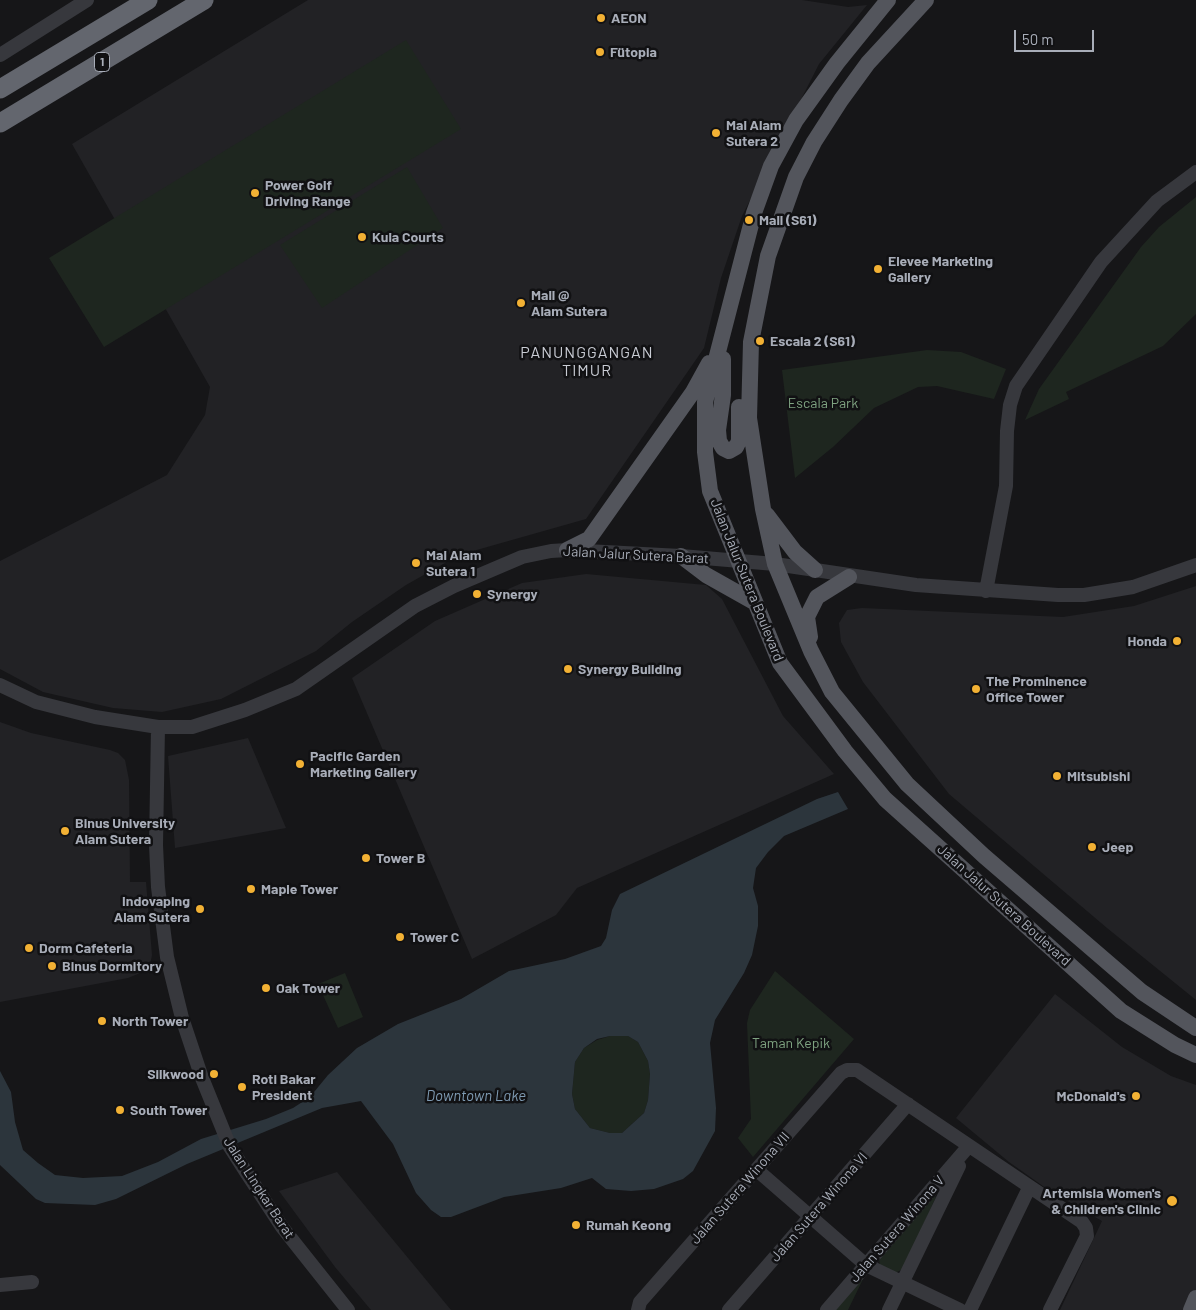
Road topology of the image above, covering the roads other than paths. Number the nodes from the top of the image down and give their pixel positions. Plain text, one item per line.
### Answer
1 (86, 0) edge
2 (148, 0) edge
3 (204, 0) edge
4 (888, 0) edge
5 (926, 0) edge
6 (0, 54) edge
7 (0, 89) edge
8 (0, 123) edge
9 (1196, 172) edge
10 (723, 336) junction
11 (751, 342) junction
12 (763, 509) junction
13 (567, 550) junction
14 (681, 556) junction
15 (739, 561) junction
16 (775, 564) junction
17 (1196, 565) edge
18 (815, 570) junction
19 (849, 577) junction
20 (986, 591) junction
21 (754, 602) junction
22 (812, 651) junction
23 (0, 685) edge
24 (158, 727) junction
25 (1196, 1028) edge
26 (1196, 1055) edge
27 (908, 1104) junction
28 (968, 1147) junction
29 (757, 1170) junction
30 (1029, 1188) junction
31 (810, 1217) junction
32 (866, 1265) junction
33 (32, 1282) dead end
34 (902, 1283) junction
35 (0, 1285) edge
36 (1196, 1298) edge
37 (348, 1310) edge
38 (638, 1310) edge
39 (729, 1310) edge
40 (827, 1310) edge
41 (889, 1310) edge
42 (960, 1310) edge
43 (970, 1310) edge
44 (1050, 1310) edge
45 (1191, 1310) edge

1 - 6 street
2 - 7 highway, 1
3 - 8 highway, 1
4 - 10 main road, Jalan Jalur Sutera Boulevard
5 - 11 main road, Jalan Jalur Sutera Boulevard
9 - 20 street
10 - 11 main road
10 - 13 main road
10 - 15 main road, Jalan Jalur Sutera Boulevard
11 - 12 main road, Jalan Jalur Sutera Boulevard
12 - 16 main road, Jalan Jalur Sutera Boulevard
12 - 18 main road
13 - 14 street, Jalan Jalur Sutera Barat
13 - 24 street, Jalan Jalur Sutera Barat
14 - 15 street, Jalan Jalur Sutera Barat
14 - 21 main road
15 - 16 street, Jalan Jalur Sutera Barat
15 - 21 main road, Jalan Jalur Sutera Boulevard
16 - 18 street, Jalan Jalur Sutera Barat
16 - 22 main road, Jalan Jalur Sutera Boulevard
17 - 20 street, Jalan Jalur Sutera Barat
18 - 19 street, Jalan Jalur Sutera Barat
19 - 20 street, Jalan Jalur Sutera Barat
19 - 22 main road
21 - 26 main road, Jalan Jalur Sutera Boulevard
22 - 25 main road, Jalan Jalur Sutera Boulevard
23 - 24 street, Jalan Jalur Sutera Barat
24 - 37 street, Jalan Lingkar Barat
27 - 28 street
27 - 29 street, Jalan Sutera Winona VII
27 - 31 street, Jalan Sutera Winona VI
28 - 30 street
28 - 32 street, Jalan Sutera Winona V
28 - 34 street
29 - 31 street
29 - 38 street, Jalan Sutera Winona VII
30 - 43 street
30 - 44 street
31 - 32 street
31 - 39 street, Jalan Sutera Winona VI
32 - 34 street
32 - 40 street, Jalan Sutera Winona V
33 - 35 street
34 - 41 street
34 - 42 street
36 - 45 main road

